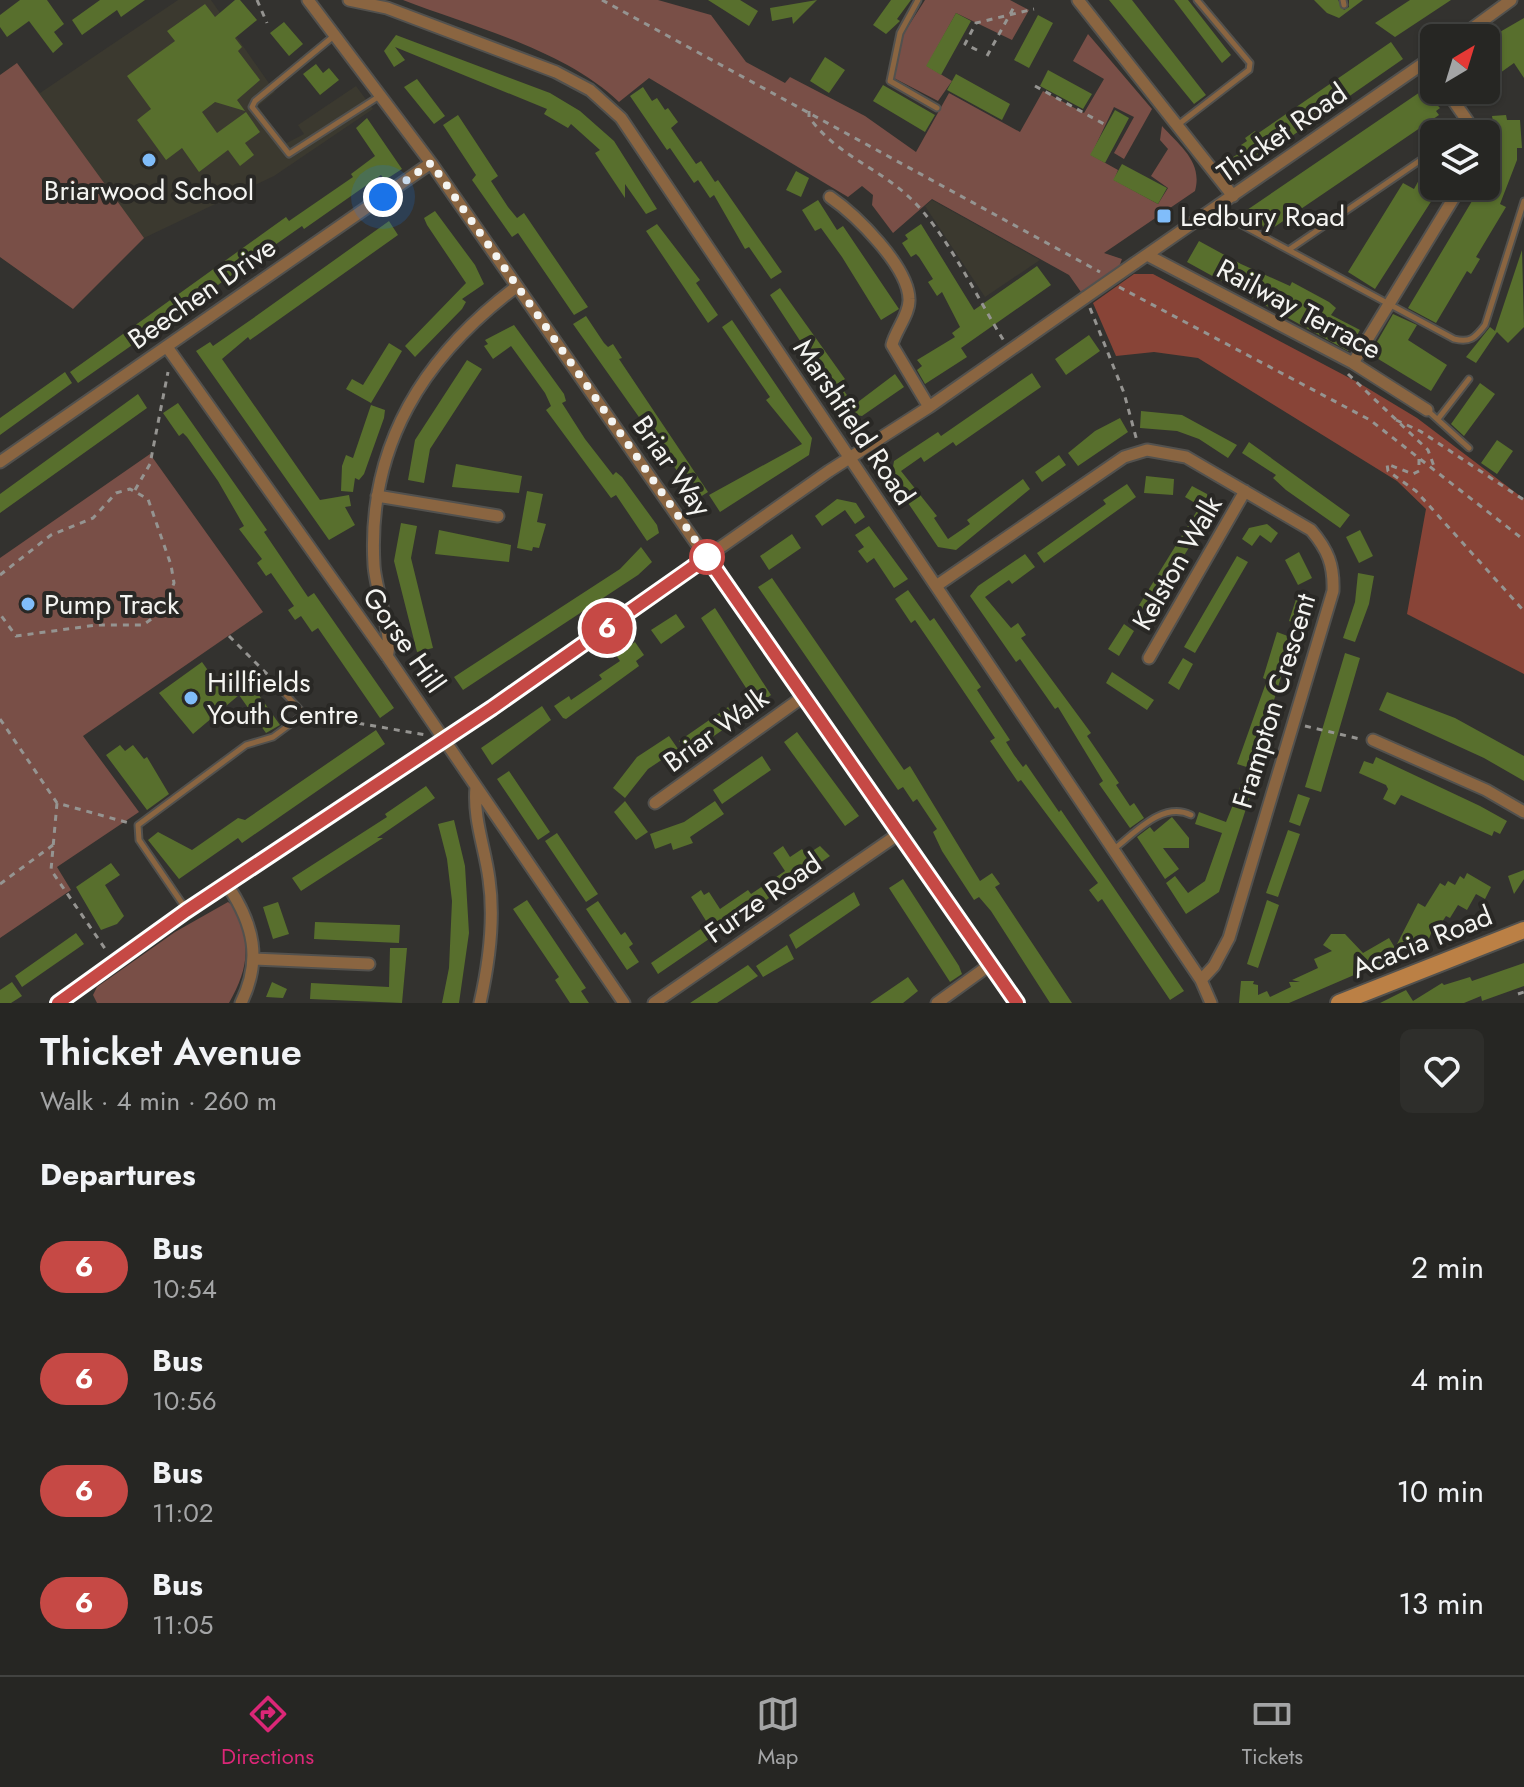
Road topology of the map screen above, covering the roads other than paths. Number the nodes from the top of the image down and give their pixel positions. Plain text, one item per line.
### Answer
1 (308, 0) edge
2 (349, 0) edge
3 (918, 0) edge
4 (1078, 0) edge
5 (1197, 0) edge
6 (1511, 0) edge
7 (1478, 24) edge
8 (336, 34) junction
9 (1420, 66) edge
10 (382, 94) junction
11 (937, 108) dead end
12 (1179, 124) junction
13 (1420, 161) edge
14 (431, 163) junction
15 (1233, 196) junction
16 (830, 197) dead end
17 (1452, 200) edge
18 (1524, 201) edge
19 (1213, 209) junction
20 (1290, 249) junction
21 (1152, 252) junction
22 (516, 287) junction
23 (1390, 302) junction
24 (169, 351) junction
25 (1353, 363) junction
26 (1469, 379) dead end
27 (929, 407) junction
28 (1427, 410) joint
29 (1438, 419) junction
30 (1469, 448) dead end
31 (850, 458) junction
32 (0, 462) edge
33 (1245, 491) junction
34 (377, 496) junction
35 (498, 516) dead end
36 (707, 557) junction
37 (936, 586) junction
38 (387, 656) junction
39 (1149, 658) dead end
40 (274, 682) road end
41 (804, 696) junction
42 (443, 738) junction
43 (1373, 740) road end
44 (476, 787) junction
45 (655, 803) dead end
46 (1524, 812) edge
47 (1191, 815) dead end
48 (900, 833) junction
49 (1113, 849) junction
50 (228, 886) junction
51 (186, 911) junction
52 (1524, 930) edge
53 (254, 959) junction
54 (369, 964) dead end
55 (991, 964) junction
56 (1201, 980) junction
57 (77, 990) junction
58 (84, 1001) edge
59 (1349, 1001) edge
60 (58, 1003) edge
61 (241, 1003) edge
62 (480, 1003) edge
63 (624, 1003) edge
64 (654, 1003) edge
65 (937, 1003) edge
66 (1017, 1003) edge
67 (1211, 1003) edge

1 - 8 street, Briar Way
2 - 31 street, Marshfield Road
3 - 11 lane
4 - 12 street
5 - 12 lane
6 - 7 street
8 - 10 street, Briar Way
8 - 10 lane
9 - 15 street, Thicket Road
10 - 14 street, Briar Way
12 - 15 street
13 - 20 lane
14 - 22 street, Briar Way
14 - 24 street, Beechen Drive
15 - 19 street, Thicket Road
16 - 27 street
17 - 23 street
18 - 23 lane
19 - 20 lane
19 - 21 street, Thicket Road
20 - 23 lane
21 - 25 street, Railway Terrace
21 - 27 street, Thicket Road, bridge
22 - 34 street
22 - 36 street, Briar Way
23 - 25 street
24 - 32 street, Beechen Drive
24 - 38 street, Gorse Hill
25 - 28 street, Railway Terrace
26 - 29 lane
27 - 31 street, Thicket Road
28 - 29 lane
29 - 30 lane
31 - 36 street, Thicket Road
31 - 37 street, Marshfield Road
33 - 37 street, Frampton Crescent
33 - 39 street, Kelston Walk
33 - 56 street, Frampton Crescent
34 - 35 street
34 - 38 street
36 - 41 street, Briar Way
36 - 42 street, Thicket Road
37 - 49 street, Marshfield Road
38 - 42 street, Gorse Hill
40 - 51 lane
41 - 45 street, Briar Walk
41 - 48 street, Briar Way
42 - 44 street, Gorse Hill
42 - 50 street, Thicket Road
43 - 46 street
44 - 62 street
44 - 63 street, Gorse Hill
47 - 49 lane
48 - 55 street, Briar Way
48 - 64 street, Furze Road
49 - 56 street, Marshfield Road
50 - 51 street, Thicket Road
50 - 53 street
51 - 57 street, Thicket Road
52 - 59 street, Acacia Road
53 - 54 street
53 - 61 street
55 - 65 street
55 - 66 street, Briar Way
56 - 67 street, Marshfield Road
57 - 58 street
57 - 60 street, Thicket Road

